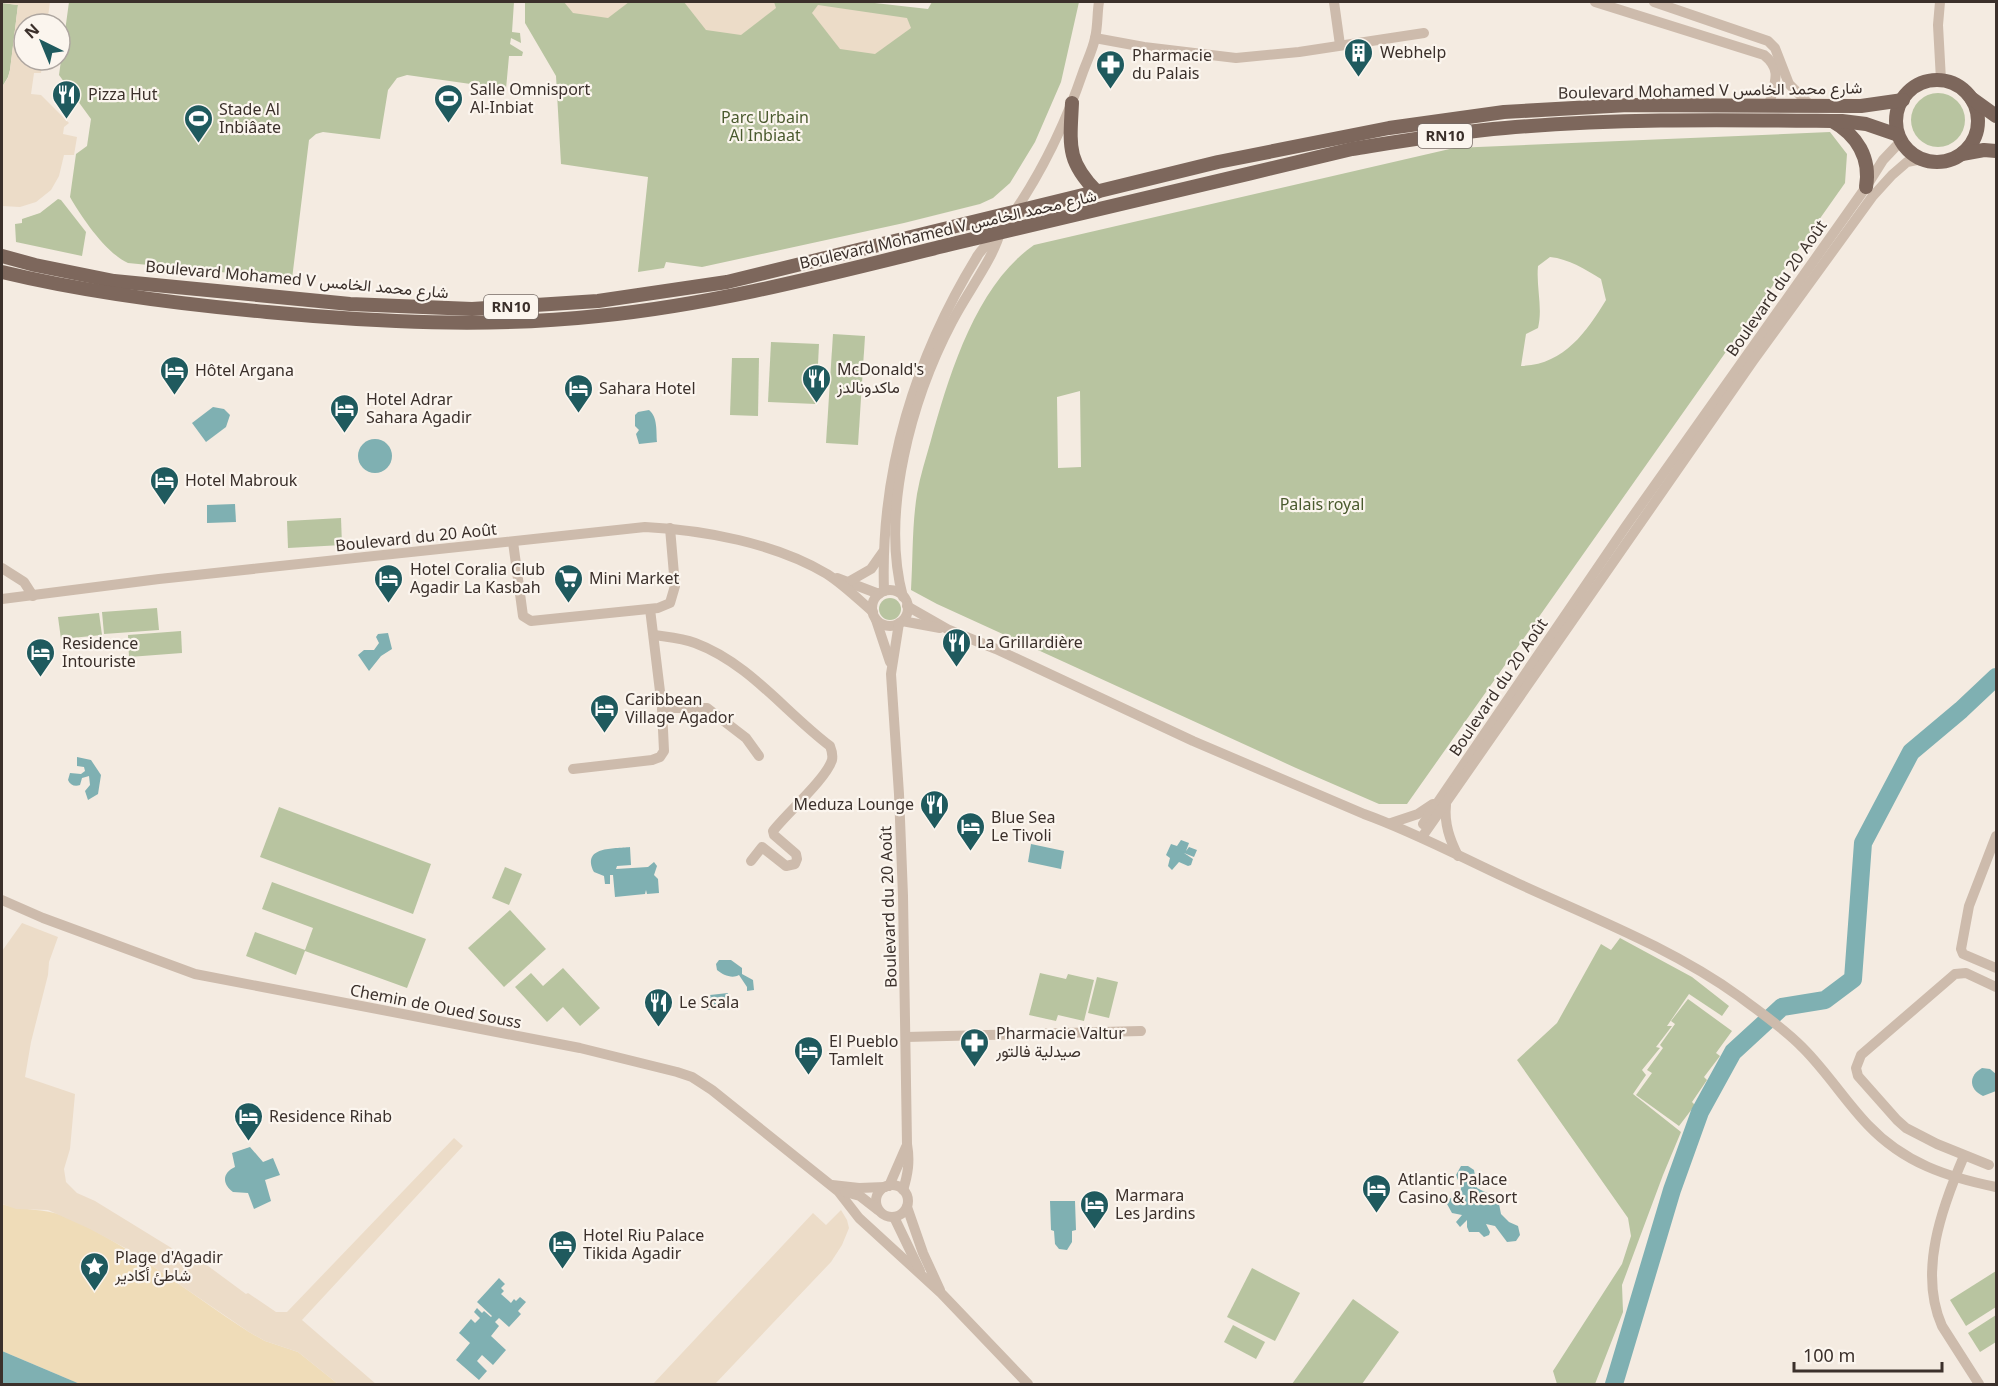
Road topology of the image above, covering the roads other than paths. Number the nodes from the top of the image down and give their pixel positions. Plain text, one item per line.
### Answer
1 (1099, 2) edge
2 (1334, 2) edge
3 (1595, 2) edge
4 (1654, 2) edge
5 (1940, 2) edge
6 (1424, 33) dead end
7 (1095, 38) junction
8 (1340, 45) junction
9 (1941, 81) junction
10 (1971, 98) junction
11 (1903, 100) junction
12 (1072, 104) junction
13 (1809, 105) junction
14 (1769, 106) junction
15 (1504, 112) junction
16 (1996, 116) edge
17 (1830, 120) junction
18 (1504, 128) junction
19 (1900, 138) junction
20 (1996, 151) edge
21 (1962, 154) junction
22 (1922, 159) junction
23 (1866, 187) junction
24 (1097, 192) junction
25 (1019, 212) junction
26 (1000, 232) junction
27 (2, 256) edge
28 (2, 272) edge
29 (670, 528) junction
30 (513, 542) junction
31 (885, 549) junction
32 (2, 568) edge
33 (828, 575) junction
34 (850, 581) junction
35 (882, 593) junction
36 (33, 596) junction
37 (2, 599) edge
38 (905, 601) junction
39 (650, 609) junction
40 (874, 616) junction
41 (901, 622) junction
42 (949, 630) junction
43 (654, 635) junction
44 (892, 668) junction
45 (662, 708) junction
46 (759, 756) dead end
47 (573, 769) dead end
48 (1444, 800) junction
49 (1391, 823) junction
50 (1419, 836) junction
51 (1996, 836) edge
52 (1458, 856) junction
53 (751, 861) dead end
54 (2, 900) edge
55 (1996, 968) edge
56 (1996, 987) edge
57 (1141, 1031) dead end
58 (906, 1037) junction
59 (907, 1144) junction
60 (1964, 1156) junction
61 (1989, 1165) dead end
62 (1955, 1178) junction
63 (887, 1186) junction
64 (1996, 1187) edge
65 (835, 1188) junction
66 (903, 1190) junction
67 (907, 1207) junction
68 (878, 1210) junction
69 (894, 1217) junction
70 (924, 1278) junction
71 (941, 1293) junction
72 (1028, 1384) edge
73 (1980, 1384) edge

1 - 7 street
2 - 8 street
3 - 14 street
4 - 13 street
5 - 9 street
6 - 8 street
7 - 8 street
7 - 12 street
9 - 10 main road
9 - 11 main road, RN10
10 - 16 main road
10 - 21 main road
11 - 13 main road, Boulevard Mohamed V شارع محمد الخامس / RN10
11 - 19 main road
12 - 24 main road
12 - 25 street
13 - 14 main road, Boulevard Mohamed V شارع محمد الخامس / RN10
14 - 15 main road, Boulevard Mohamed V شارع محمد الخامس / RN10
15 - 18 main road
15 - 24 main road, Boulevard Mohamed V شارع محمد الخامس / RN10
17 - 18 main road, Boulevard Mohamed V شارع محمد الخامس / RN10
17 - 19 main road, Boulevard Mohamed V شارع محمد الخامس / RN10
17 - 23 main road
18 - 26 main road, Boulevard Mohamed V شارع محمد الخامس / RN10
19 - 22 main road, RN10
19 - 23 street, Boulevard du 20 Août
20 - 21 main road
21 - 22 main road
22 - 48 street, Boulevard du 20 Août
23 - 48 street, Boulevard du 20 Août
24 - 25 main road, Boulevard Mohamed V شارع محمد الخامس / RN10
25 - 26 street
25 - 27 main road, Boulevard Mohamed V شارع محمد الخامس / RN10
26 - 28 main road, Boulevard Mohamed V شارع محمد الخامس / RN10
26 - 31 street
26 - 38 street
29 - 30 street, Boulevard du 20 Août
29 - 33 street, Boulevard du 20 Août
29 - 39 street
30 - 36 street, Boulevard du 20 Août
30 - 39 street
31 - 34 street
31 - 35 street
32 - 36 street
33 - 34 street, Boulevard du 20 Août
33 - 40 street, Boulevard du 20 Août
34 - 35 street, Boulevard du 20 Août
35 - 38 street
35 - 40 street
36 - 37 street, Boulevard du 20 Août
38 - 41 street
38 - 42 street
39 - 43 street
40 - 41 street
40 - 44 street, Boulevard du 20 Août
41 - 42 street
41 - 44 street, Boulevard du 20 Août
42 - 49 street
43 - 45 street
43 - 53 street
44 - 58 street, Boulevard du 20 Août
45 - 46 street
45 - 47 street
48 - 49 street
48 - 50 street, Boulevard du 20 Août
48 - 52 street
49 - 50 street
50 - 52 street
51 - 55 street
52 - 62 street
54 - 65 street, Chemin de Oued Souss
56 - 60 street
57 - 58 street
58 - 59 street, Boulevard du 20 Août
59 - 63 street, Boulevard du 20 Août
59 - 66 street, Boulevard du 20 Août
60 - 61 street
60 - 62 street
62 - 64 street
62 - 73 street
63 - 65 street
63 - 66 street
63 - 68 street
65 - 68 street, Chemin de Oued Souss
65 - 70 street, Chemin de Oued Souss
66 - 67 street
67 - 69 street
67 - 71 street
68 - 69 street
69 - 70 street
70 - 71 street, Chemin de Oued Souss
71 - 72 street

